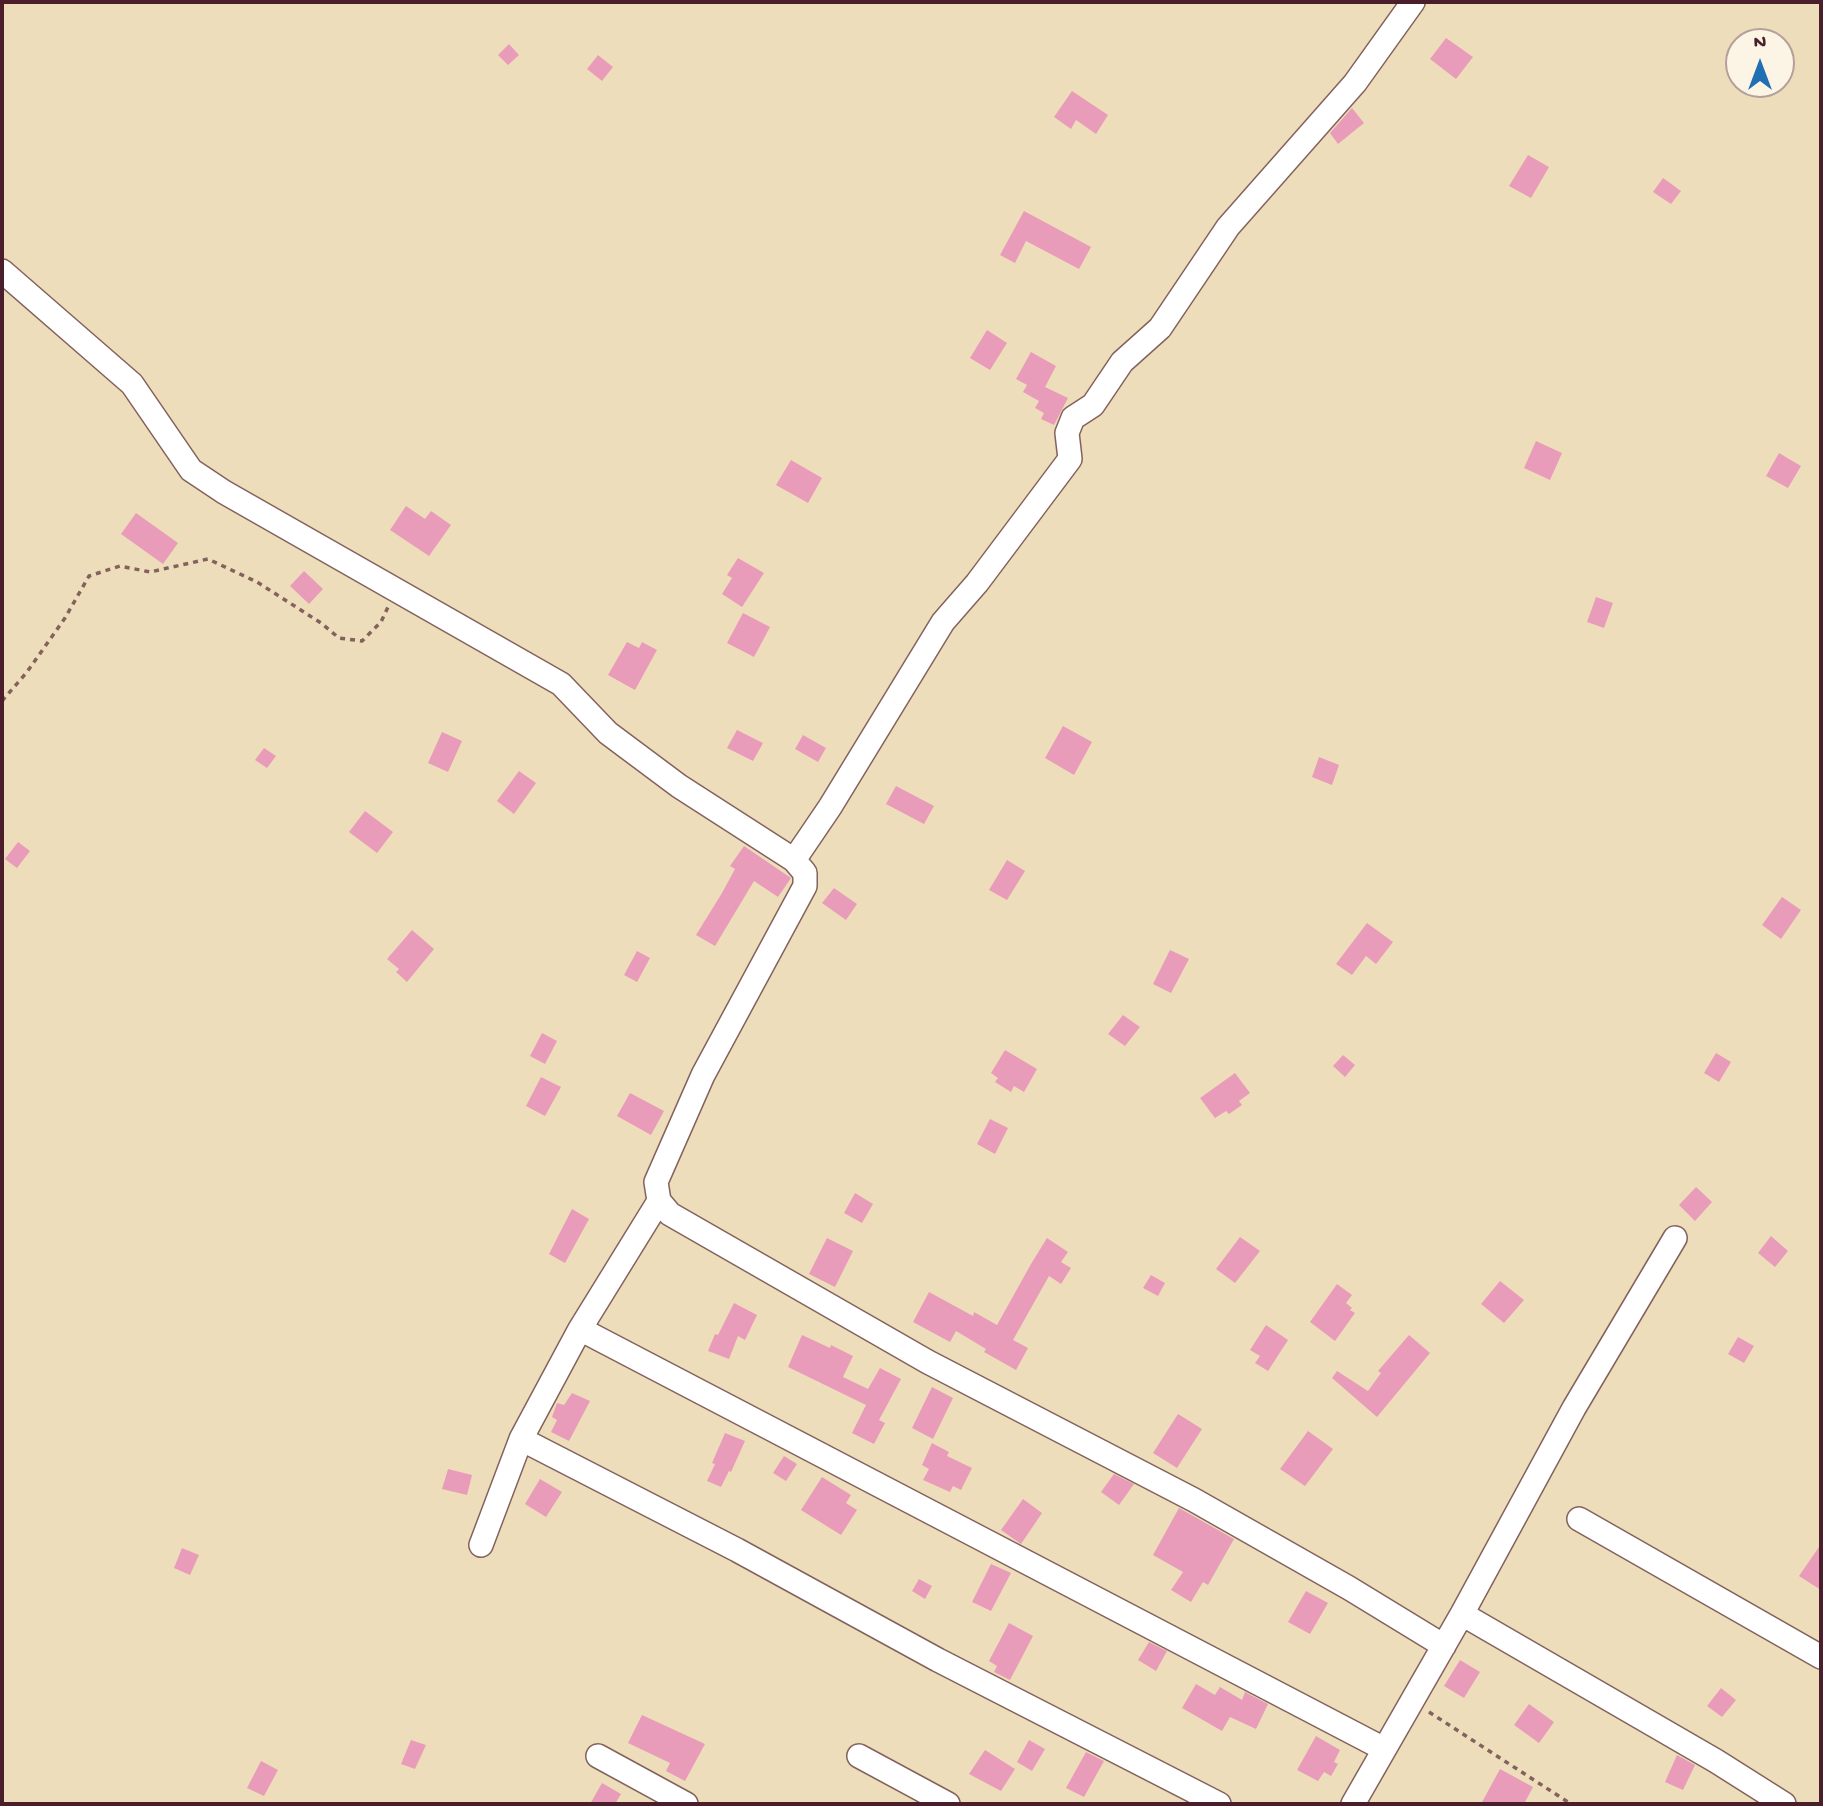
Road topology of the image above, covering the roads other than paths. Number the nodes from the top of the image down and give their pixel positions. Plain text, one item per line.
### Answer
1 (1413, 2) edge
2 (2, 271) edge
3 (794, 860) junction
4 (659, 1201) junction
5 (1675, 1238) dead end
6 (580, 1329) junction
7 (521, 1440) junction
8 (1578, 1519) dead end
9 (481, 1545) dead end
10 (1462, 1614) junction
11 (1444, 1646) junction
12 (1821, 1657) edge
13 (1384, 1749) junction
14 (598, 1756) dead end
15 (859, 1756) dead end
16 (686, 1804) edge
17 (948, 1804) edge
18 (1219, 1804) edge
19 (1353, 1804) edge
20 (1784, 1804) edge

1 - 3 street
2 - 3 street
3 - 4 street
4 - 6 street
4 - 11 street
5 - 10 street
6 - 7 street
6 - 13 street
7 - 9 street
7 - 18 street
8 - 12 street
10 - 11 street
10 - 20 street
11 - 13 street
13 - 19 street
14 - 16 street
15 - 17 street

